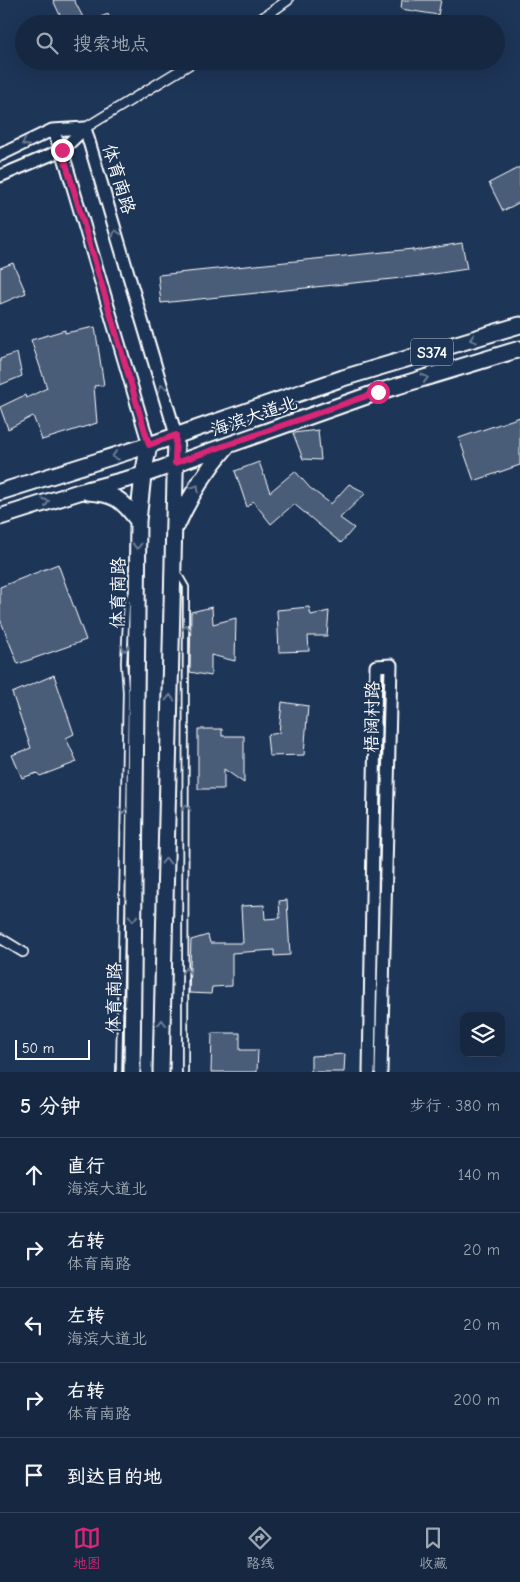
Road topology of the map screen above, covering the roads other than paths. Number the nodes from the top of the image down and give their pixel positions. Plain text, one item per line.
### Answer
1 (288, 0) edge
2 (267, 15) edge
3 (180, 70) edge
4 (85, 128) junction
5 (52, 130) junction
6 (62, 150) junction
7 (0, 155) edge
8 (0, 176) edge
9 (520, 325) edge
10 (520, 349) edge
11 (176, 435) junction
12 (228, 444) junction
13 (149, 445) junction
14 (175, 463) junction
15 (143, 474) junction
16 (0, 492) edge
17 (79, 492) junction
18 (0, 517) edge
19 (138, 521) junction
20 (174, 531) junction
21 (173, 563) junction
22 (137, 584) junction
23 (0, 938) edge
24 (23, 952) dead end
25 (119, 1072) edge
26 (132, 1072) edge
27 (161, 1072) edge
28 (185, 1072) edge
29 (369, 1072) edge
30 (381, 1072) edge

1 - 2 street
3 - 4 street
4 - 5 street
4 - 6 street
11 -> 4 street, 体育南路
5 - 6 street, 体育南路
5 -> 7 street
6 - 8 street
6 - 13 street, 体育南路
9 -> 11 main road, 海滨大道北 / S374
12 -> 10 main road, 海滨大道北 / S374
11 - 13 main road, 海滨大道北 / S374
11 - 14 main road, 体育南路
12 - 14 main road, 海滨大道北 / S374
20 -> 12 main road
13 - 15 main road, 体育南路
13 -> 16 main road, 海滨大道北 / S374
14 - 15 main road, 海滨大道北 / S374
14 - 20 main road, 体育南路
15 - 17 main road, 海滨大道北 / S374
15 - 19 main road, 体育南路
18 -> 17 main road, 海滨大道北 / S374
17 - 19 main road
19 -> 22 main road, 体育南路
20 - 21 main road, 体育南路
27 -> 21 main road, 体育南路
28 -> 21 lane
22 -> 25 lane
22 -> 26 main road, 体育南路
23 - 24 street
29 - 30 street, 梧阔村路

